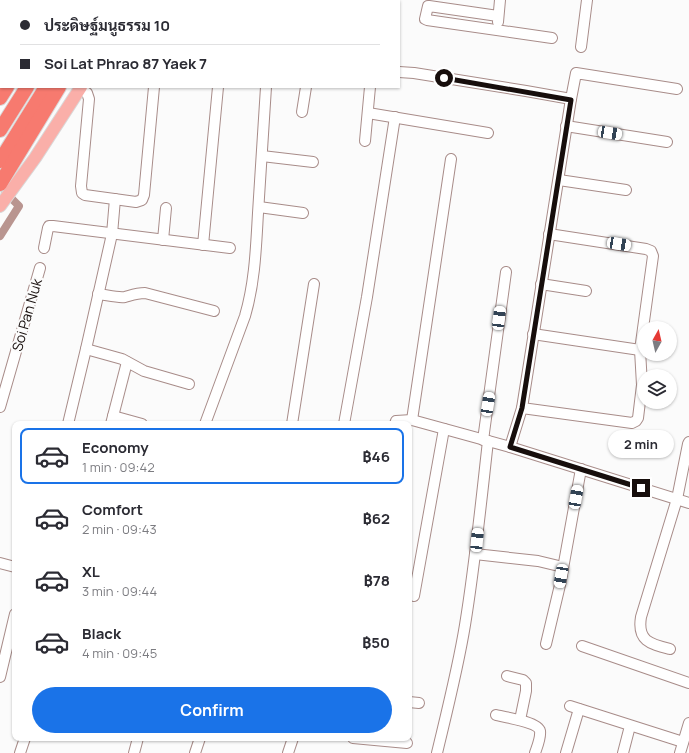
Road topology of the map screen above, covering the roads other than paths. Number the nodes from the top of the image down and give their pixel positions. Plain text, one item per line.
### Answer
1 (500, 0) edge
2 (587, 0) edge
3 (498, 16) junction
4 (497, 30) junction
5 (552, 38) dead end
6 (580, 47) dead end
7 (400, 72) edge
8 (7, 88) edge
9 (26, 88) edge
10 (45, 88) edge
11 (58, 88) edge
12 (80, 88) edge
13 (154, 88) edge
14 (218, 88) edge
15 (266, 88) edge
16 (306, 88) edge
17 (370, 88) edge
18 (677, 89) dead end
19 (0, 98) edge
20 (571, 100) junction
21 (302, 112) dead end
22 (368, 113) junction
23 (395, 117) junction
24 (566, 126) junction
25 (0, 130) edge
26 (488, 133) dead end
27 (365, 141) dead end
28 (668, 142) dead end
29 (262, 156) junction
30 (451, 159) dead end
31 (0, 161) edge
32 (313, 162) dead end
33 (558, 180) junction
34 (626, 190) dead end
35 (4, 195) edge
36 (115, 199) junction
37 (258, 207) junction
38 (166, 208) dead end
39 (303, 213) dead end
40 (112, 234) junction
41 (550, 234) junction
42 (163, 240) junction
43 (203, 245) junction
44 (44, 248) dead end
45 (230, 248) dead end
46 (40, 268) dead end
47 (506, 272) dead end
48 (314, 284) dead end
49 (541, 284) junction
50 (586, 291) dead end
51 (98, 294) junction
52 (214, 311) dead end
53 (644, 321) edge
54 (533, 334) junction
55 (86, 349) junction
56 (637, 350) edge
57 (641, 361) edge
58 (127, 362) junction
59 (190, 384) dead end
60 (0, 407) edge
61 (522, 408) junction
62 (112, 420) edge
63 (412, 420) junction
64 (69, 421) edge
65 (206, 421) edge
66 (292, 421) edge
67 (345, 421) edge
68 (396, 421) edge
69 (444, 429) junction
70 (485, 441) junction
71 (689, 442) edge
72 (510, 447) junction
73 (581, 469) junction
74 (677, 499) junction
75 (689, 503) edge
76 (475, 554) junction
77 (0, 563) edge
78 (12, 566) edge
79 (563, 567) junction
80 (414, 596) dead end
81 (12, 627) edge
82 (546, 644) dead end
83 (582, 646) dead end
84 (670, 649) dead end
85 (507, 676) dead end
86 (0, 677) edge
87 (689, 683) edge
88 (496, 715) dead end
89 (520, 720) junction
90 (689, 723) edge
91 (630, 726) junction
92 (24, 741) edge
93 (137, 741) edge
94 (199, 741) edge
95 (291, 741) edge
96 (385, 741) edge
97 (683, 742) junction
98 (407, 743) dead end
99 (20, 753) edge
100 (134, 753) edge
101 (195, 753) edge
102 (288, 753) edge
103 (437, 753) edge
104 (535, 753) edge
105 (566, 753) edge
106 (623, 753) edge
107 (680, 753) edge

1 - 3 street
2 - 6 street
3 - 4 street
3 - 4 street
4 - 5 street
7 - 20 street
8 - 19 highway
9 - 25 highway
10 - 31 highway
11 - 35 highway
12 - 35 main road
12 - 36 street
13 - 36 street
14 - 43 street
15 - 29 street
16 - 21 street
17 - 22 street
18 - 20 street
20 - 24 street
22 - 23 street
22 - 27 street
23 - 26 street
23 - 67 street
24 - 28 street
24 - 33 street
29 - 32 street
29 - 37 street
30 - 63 street
33 - 34 street
33 - 41 street
36 - 40 street
37 - 39 street
37 - 65 street
38 - 42 street
40 - 42 street
40 - 44 street
40 - 51 street
41 - 49 street
41 - 53 street
42 - 43 street
43 - 45 street
46 - 60 street, Soi Pan Nuk
47 - 70 street
48 - 66 street
49 - 50 street
49 - 54 street
51 - 52 street
51 - 55 street
54 - 56 street
54 - 61 street
55 - 58 street
55 - 64 street
57 - 61 street
58 - 59 street
58 - 62 street
61 - 72 street
63 - 68 street
63 - 69 street
69 - 70 street
69 - 80 street
70 - 72 street
70 - 76 street
71 - 74 street
72 - 73 street
73 - 74 street
73 - 79 street
74 - 75 street
74 - 84 street
76 - 79 street
76 - 103 street
77 - 78 street
79 - 82 street
81 - 86 street
83 - 87 street
85 - 89 street
88 - 89 street
89 - 104 street
90 - 97 street
91 - 97 street
91 - 105 street
91 - 106 street
92 - 99 street
93 - 100 street
94 - 101 street
95 - 102 street
96 - 98 street
97 - 107 street

